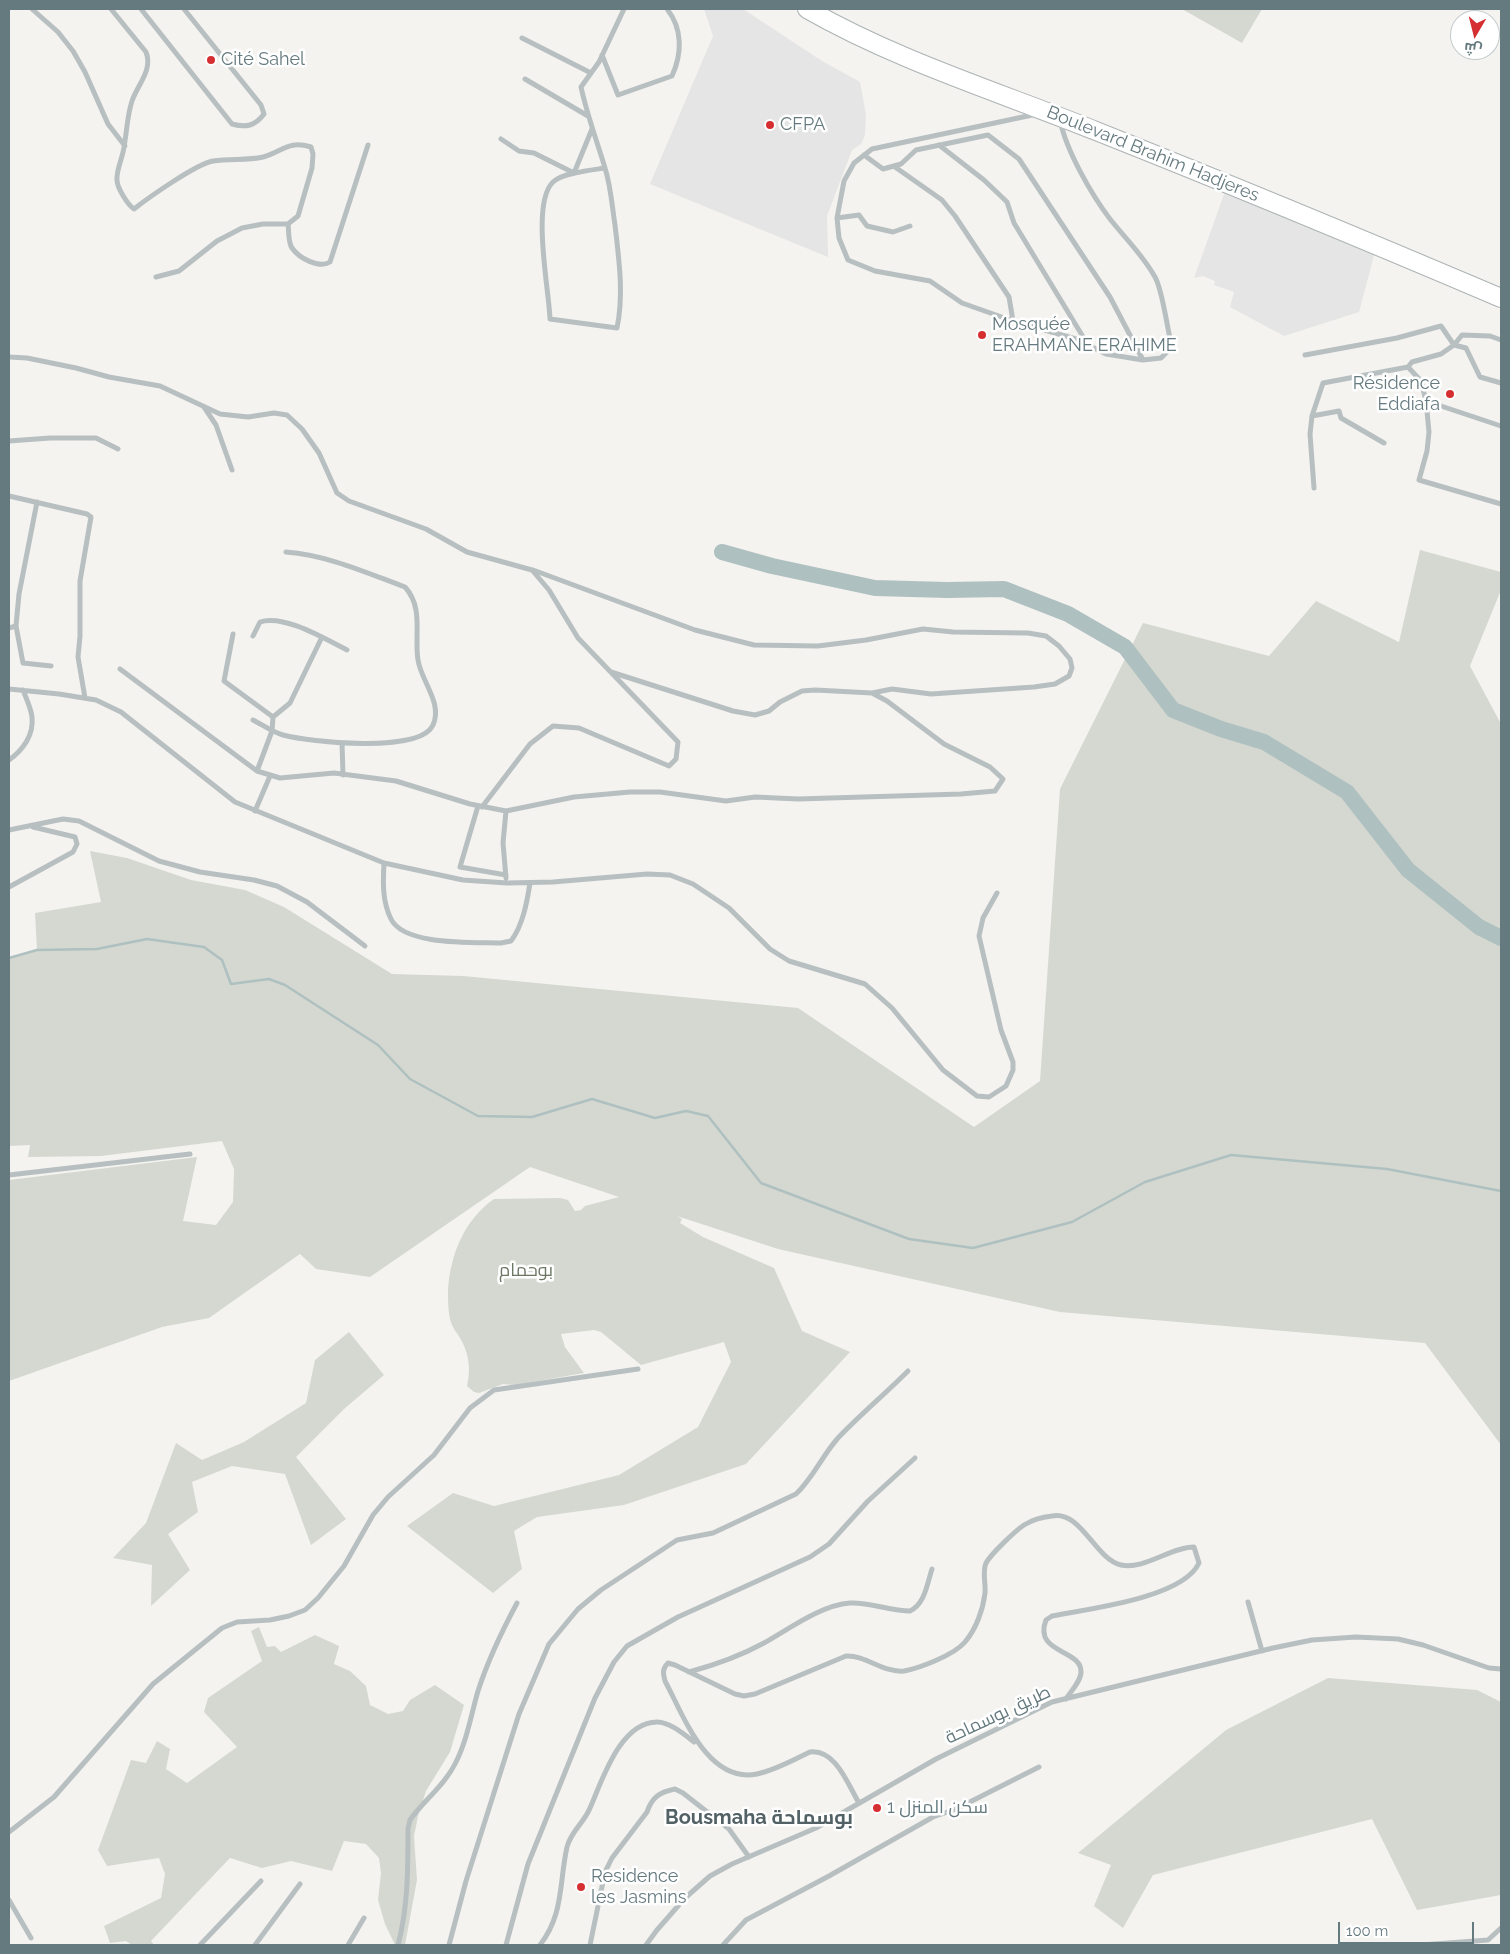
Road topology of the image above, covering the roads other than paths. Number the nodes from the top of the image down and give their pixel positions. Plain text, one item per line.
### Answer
1 (32, 9) edge
2 (110, 9) edge
3 (140, 9) edge
4 (184, 9) edge
5 (624, 9) edge
6 (667, 9) edge
7 (807, 9) edge
8 (827, 9) edge
9 (522, 38) dead end
10 (602, 55) junction
11 (591, 73) junction
12 (525, 79) dead end
13 (588, 116) junction
14 (1051, 116) junction
15 (592, 129) junction
16 (501, 139) dead end
17 (939, 144) junction
18 (368, 145) dead end
19 (124, 146) junction
20 (864, 155) junction
21 (895, 167) junction
22 (605, 168) junction
23 (574, 173) junction
24 (837, 218) junction
25 (288, 224) junction
26 (910, 226) dead end
27 (156, 277) dead end
28 (1501, 289) edge
29 (1501, 298) edge
30 (1013, 321) junction
31 (1501, 340) edge
32 (1454, 345) junction
33 (1090, 347) junction
34 (1305, 355) dead end
35 (9, 357) edge
36 (1143, 360) junction
37 (1408, 367) junction
38 (1501, 383) edge
39 (1426, 400) junction
40 (202, 405) junction
41 (1312, 416) junction
42 (1501, 426) edge
43 (9, 442) edge
44 (1384, 443) dead end
45 (118, 449) dead end
46 (232, 470) dead end
47 (1314, 488) dead end
48 (9, 496) edge
49 (36, 502) junction
50 (1501, 504) edge
51 (286, 552) dead end
52 (532, 570) junction
53 (16, 626) junction
54 (9, 628) edge
55 (233, 634) dead end
56 (252, 636) dead end
57 (322, 637) junction
58 (347, 650) dead end
59 (51, 666) dead end
60 (120, 670) dead end
61 (611, 672) junction
62 (9, 689) edge
63 (23, 690) junction
64 (872, 693) junction
65 (85, 698) junction
66 (273, 717) junction
67 (253, 720) dead end
68 (272, 730) junction
69 (342, 743) junction
70 (9, 760) edge
71 (257, 771) junction
72 (343, 775) junction
73 (270, 776) junction
74 (480, 806) junction
75 (255, 811) junction
76 (506, 811) junction
77 (30, 827) junction
78 (9, 830) edge
79 (384, 863) junction
80 (460, 867) junction
81 (506, 875) junction
82 (456, 878) junction
83 (507, 883) junction
84 (530, 883) junction
85 (9, 886) edge
86 (997, 893) dead end
87 (365, 946) dead end
88 (190, 1154) dead end
89 (9, 1175) edge
90 (638, 1369) dead end
91 (908, 1371) dead end
92 (915, 1458) dead end
93 (932, 1569) dead end
94 (1248, 1602) dead end
95 (516, 1603) dead end
96 (1262, 1651) junction
97 (1501, 1669) edge
98 (689, 1672) junction
99 (1066, 1699) junction
100 (697, 1743) junction
101 (1039, 1767) dead end
102 (859, 1804) junction
103 (9, 1832) edge
104 (749, 1857) junction
105 (261, 1881) dead end
106 (300, 1884) dead end
107 (9, 1900) edge
108 (364, 1918) dead end
109 (1501, 1928) edge
110 (31, 1938) dead end
111 (200, 1945) edge
112 (255, 1945) edge
113 (348, 1945) edge
114 (398, 1945) edge
115 (449, 1945) edge
116 (506, 1945) edge
117 (540, 1945) edge
118 (590, 1945) edge
119 (646, 1945) edge
120 (723, 1945) edge
121 (1421, 1945) edge

1 - 19 street
2 - 19 street
3 - 4 street
5 - 10 street
6 - 10 street
7 - 14 main road, Boulevard Brahim Hadjeres
8 - 14 main road
9 - 11 street
10 - 11 street
11 - 13 street
12 - 13 street
13 - 15 street
14 - 20 street
14 - 28 main road
14 - 29 main road, Boulevard Brahim Hadjeres
14 - 36 street
15 - 22 street
15 - 23 street
16 - 23 street
17 - 21 street
17 - 33 street
17 - 36 street
18 - 25 street
19 - 25 street
20 - 21 street
20 - 24 street
21 - 30 street
22 - 23 street
22 - 23 street
24 - 26 street
24 - 30 street
25 - 27 street
30 - 33 street
31 - 32 street
32 - 34 street
32 - 37 street
32 - 38 street
33 - 36 street
35 - 40 street
37 - 39 street
37 - 41 street
39 - 42 street
39 - 50 street
40 - 46 street
40 - 52 street
41 - 44 street
41 - 47 street
43 - 45 street
48 - 49 street
49 - 53 street
49 - 65 street
51 - 69 street
52 - 61 street
52 - 64 street
53 - 54 street
53 - 59 street
55 - 66 street
56 - 57 street
57 - 58 street
57 - 66 street
60 - 71 street
61 - 64 street
61 - 74 street
62 - 63 street
63 - 65 street
63 - 70 street
64 - 76 street
65 - 75 street
66 - 68 street
67 - 68 street
68 - 69 street
68 - 71 street
69 - 72 street
71 - 73 street
72 - 73 street
72 - 74 street
73 - 75 street
74 - 76 street
74 - 80 street
75 - 79 street
76 - 81 street
77 - 78 street
77 - 85 street
77 - 87 street
79 - 82 street
79 - 84 street
80 - 81 street
80 - 82 street
81 - 83 street
82 - 83 street
83 - 84 street
84 - 86 street
88 - 89 street
90 - 103 street
91 - 115 street
92 - 116 street
93 - 98 street
94 - 96 street
95 - 114 street
96 - 97 street, طريق بوسماحة
96 - 99 street, طريق بوسماحة
98 - 99 street
98 - 100 street
99 - 102 street, طريق بوسماحة
100 - 102 street
100 - 117 street
101 - 120 street
102 - 104 street, طريق بوسماحة
104 - 118 street
104 - 119 street, طريق بوسماحة
105 - 111 street
106 - 112 street
107 - 110 street
108 - 113 street
109 - 121 street

